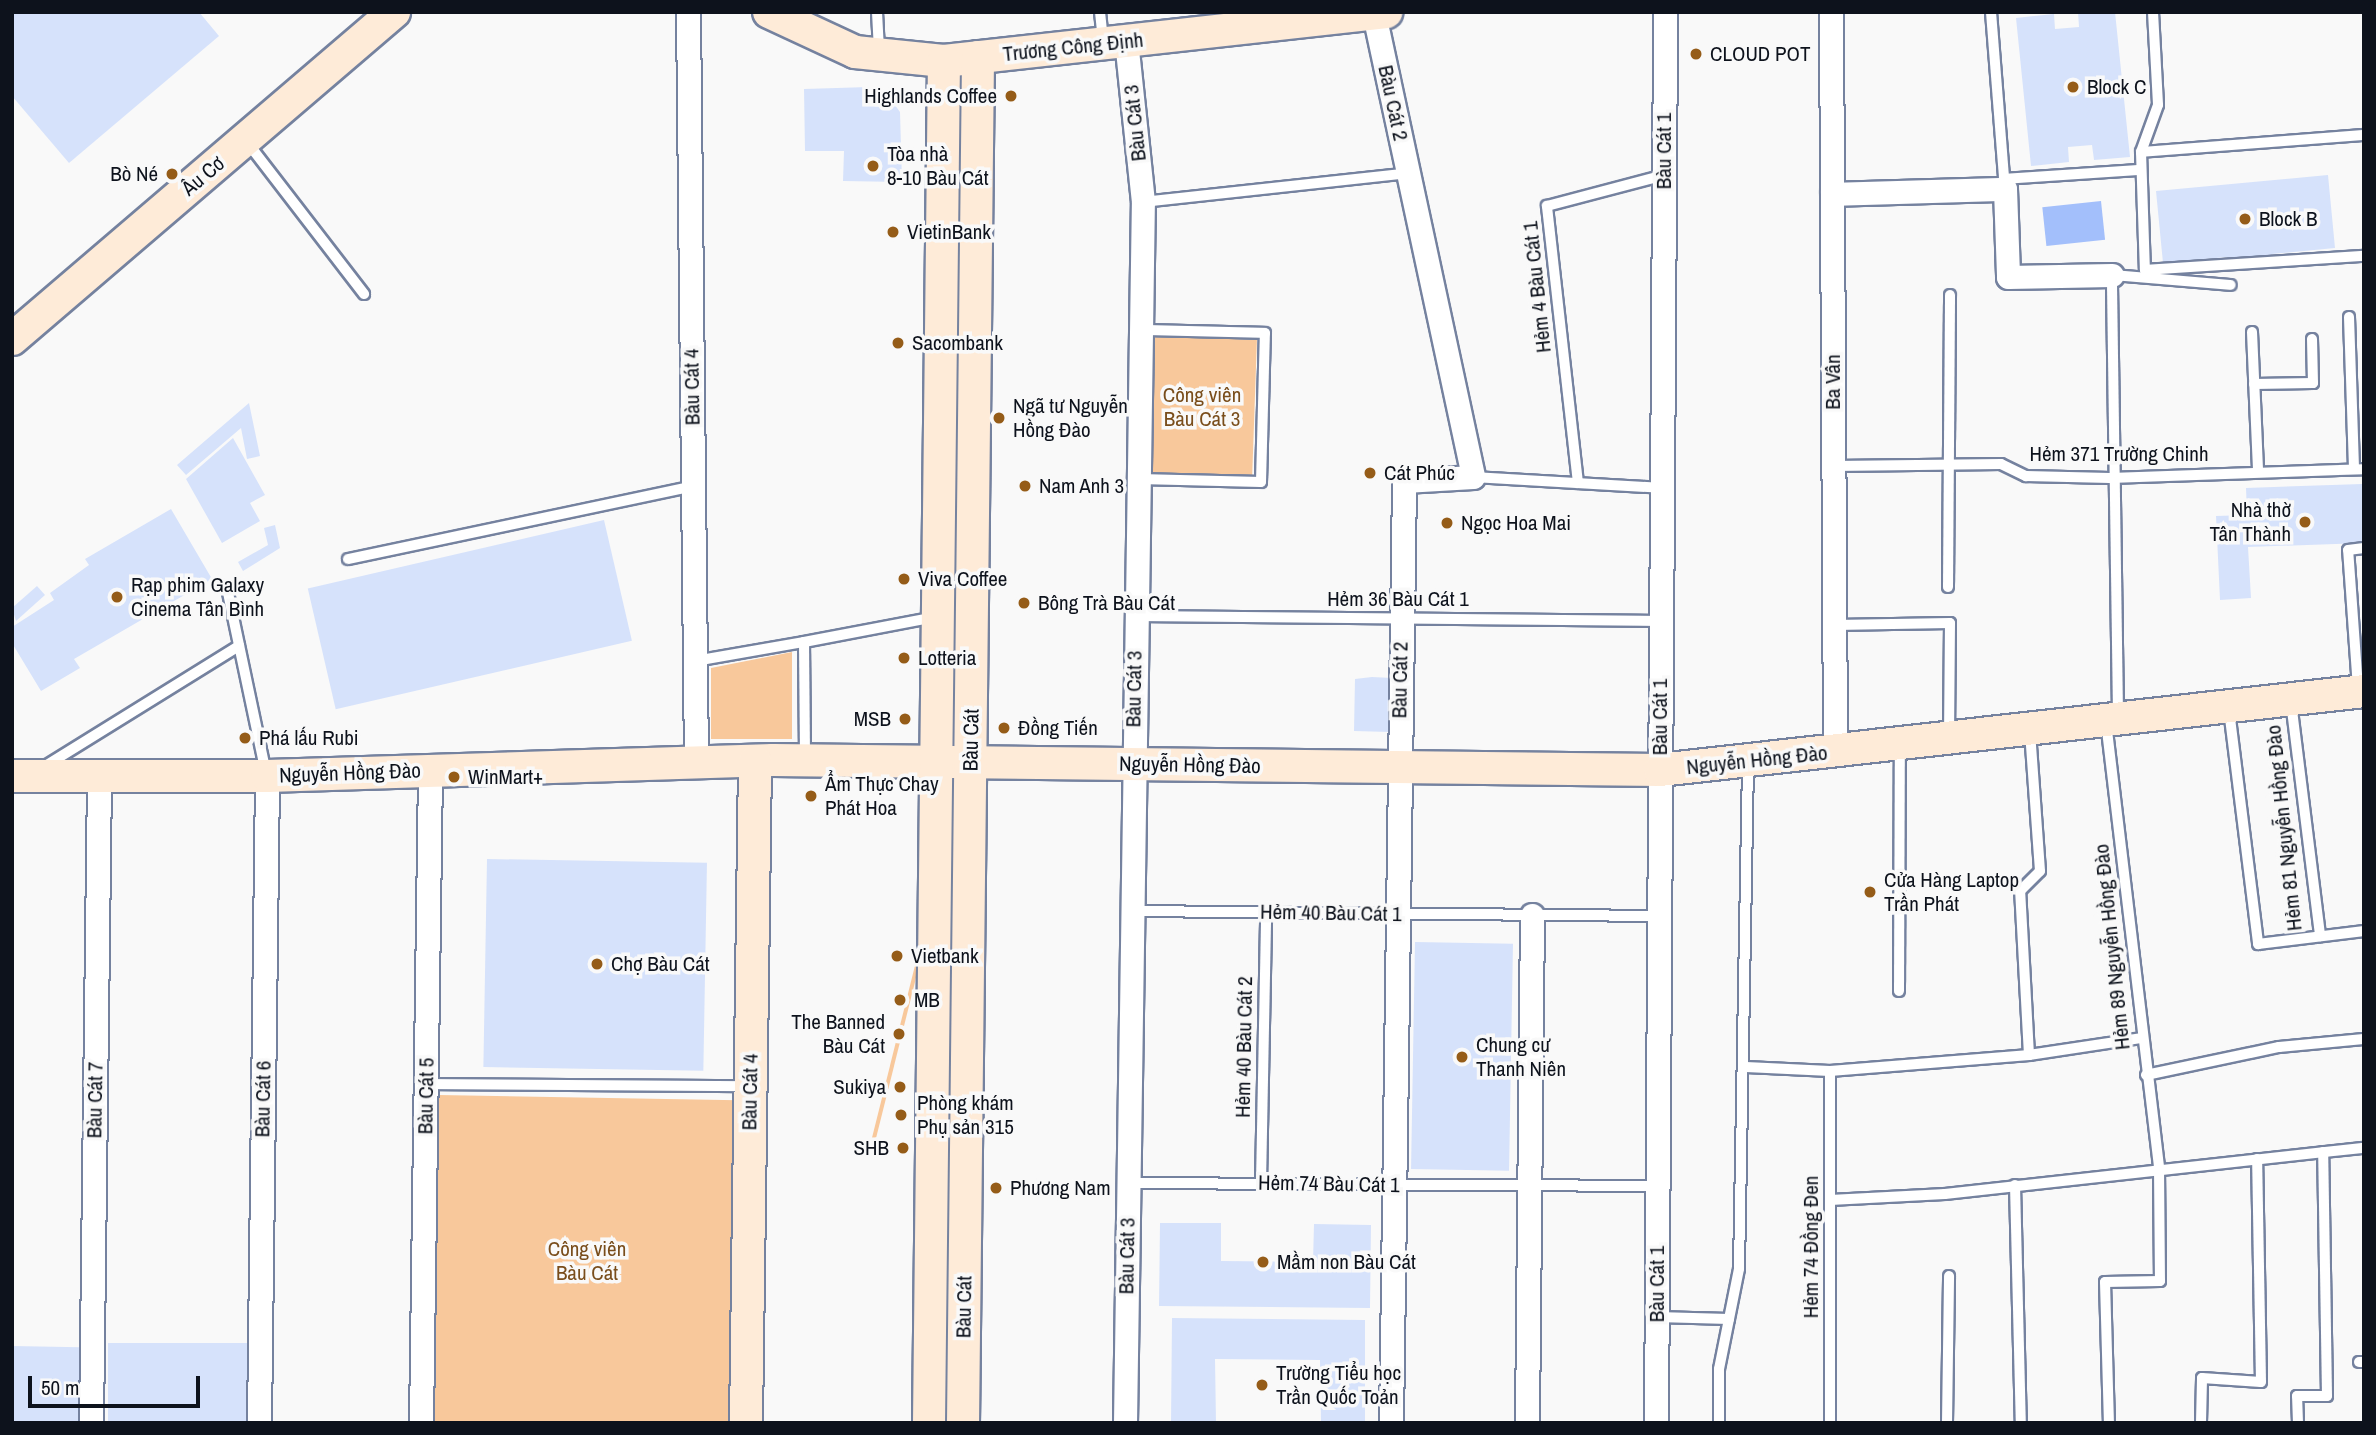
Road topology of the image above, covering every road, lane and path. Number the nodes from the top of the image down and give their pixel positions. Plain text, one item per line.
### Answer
1 (394, 12) edge
2 (688, 12) edge
3 (769, 12) edge
4 (877, 12) edge
5 (1100, 12) edge
6 (1665, 12) edge
7 (1831, 12) edge
8 (1991, 12) edge
9 (2153, 12) edge
10 (1380, 13) edge
11 (1114, 42) junction
12 (880, 57) junction
13 (978, 57) junction
14 (944, 61) junction
15 (2364, 135) edge
16 (246, 140) junction
17 (2141, 152) junction
18 (2141, 170) junction
19 (1408, 173) junction
20 (1664, 175) junction
21 (1832, 194) junction
22 (1143, 202) junction
23 (2364, 256) edge
24 (2112, 275) junction
25 (2231, 285) dead end
26 (364, 294) dead end
27 (1950, 295) dead end
28 (2349, 317) dead end
29 (1141, 330) junction
30 (2252, 332) dead end
31 (12, 339) edge
32 (2312, 339) dead end
33 (2254, 384) junction
34 (940, 411) junction
35 (975, 412) junction
36 (1951, 464) junction
37 (1834, 466) junction
38 (2359, 469) edge
39 (2258, 472) junction
40 (1473, 477) junction
41 (2110, 478) junction
42 (1138, 479) junction
43 (1578, 483) junction
44 (693, 486) junction
45 (1662, 488) junction
46 (2364, 548) edge
47 (348, 559) dead end
48 (1948, 587) dead end
49 (227, 588) dead end
50 (938, 616) junction
51 (1136, 616) junction
52 (1402, 619) junction
53 (1661, 621) junction
54 (1835, 625) junction
55 (804, 642) junction
56 (239, 646) junction
57 (695, 661) junction
58 (2361, 691) edge
59 (2290, 700) junction
60 (2229, 707) junction
61 (2112, 721) junction
62 (2030, 732) junction
63 (1949, 741) junction
64 (1900, 746) junction
65 (1835, 752) junction
66 (805, 760) junction
67 (936, 760) junction
68 (970, 760) junction
69 (755, 761) junction
70 (1748, 761) junction
71 (696, 762) junction
72 (1132, 764) junction
73 (1399, 766) junction
74 (430, 770) junction
75 (1660, 770) junction
76 (20, 776) edge
77 (267, 776) junction
78 (99, 777) junction
79 (1131, 911) junction
80 (1266, 912) junction
81 (1397, 913) junction
82 (1532, 915) junction
83 (1659, 916) junction
84 (2364, 931) edge
85 (2320, 936) junction
86 (1899, 991) dead end
87 (2141, 1038) junction
88 (2364, 1039) edge
89 (2029, 1055) junction
90 (1746, 1067) junction
91 (1830, 1071) junction
92 (2146, 1075) junction
93 (426, 1084) junction
94 (751, 1086) junction
95 (2364, 1149) edge
96 (2323, 1152) junction
97 (2257, 1159) junction
98 (2159, 1168) junction
99 (932, 1182) junction
100 (966, 1182) junction
101 (1128, 1182) junction
102 (1261, 1183) junction
103 (1395, 1184) junction
104 (1530, 1185) junction
105 (2015, 1185) junction
106 (1657, 1186) junction
107 (1830, 1200) junction
108 (1949, 1276) dead end
109 (1657, 1317) junction
110 (1729, 1319) junction
111 (91, 1423) edge
112 (259, 1423) edge
113 (421, 1423) edge
114 (746, 1423) edge
115 (929, 1423) edge
116 (963, 1423) edge
117 (1125, 1423) edge
118 (1391, 1423) edge
119 (1527, 1423) edge
120 (1656, 1423) edge
121 (1719, 1423) edge
122 (1830, 1423) edge
123 (1947, 1423) edge
124 (2021, 1423) edge
125 (2109, 1423) edge
126 (2201, 1423) edge
127 (2298, 1423) edge

1 - 16 street, Âu Cơ
2 - 44 street, Bàu Cát 4
3 - 12 street, Trương Công Định
4 - 12 lane
5 - 11 lane
6 - 20 street, Bàu Cát 1
7 - 21 street, Ba Vân
8 - 18 lane
9 - 17 lane
10 - 11 street, Trương Công Định
10 - 19 street, Bàu Cát 2
11 - 13 street, Trương Công Định
11 - 22 street, Bàu Cát 3
12 - 14 street, Trương Công Định
13 - 14 street, Trương Công Định
13 - 35 street, Bàu Cát
14 - 34 street, Bàu Cát
15 - 17 lane
16 - 26 lane
16 - 31 street, Âu Cơ
17 - 18 lane
18 - 23 lane
19 - 22 lane
19 - 40 street, Bàu Cát 2
20 - 43 lane, Hẻm 4 Bàu Cát 1
20 - 45 street, Bàu Cát 1
21 - 24 street
21 - 37 street, Ba Vân
22 - 29 street, Bàu Cát 3
24 - 25 lane
24 - 41 lane, Hẻm 89 Nguyễn Hồng Đào
27 - 36 lane
28 - 38 lane
29 - 42 street, Bàu Cát 3
29 - 42 lane
30 - 33 lane
32 - 33 lane
33 - 39 lane
34 - 35 street
34 - 50 street, Bàu Cát
35 - 68 street, Bàu Cát
36 - 37 lane, Hẻm 371 Trường Chinh
36 - 41 lane, Hẻm 371 Trường Chinh
36 - 48 lane
37 - 54 street, Ba Vân
38 - 39 lane, Hẻm 371 Trường Chinh
39 - 41 lane, Hẻm 371 Trường Chinh
40 - 43 lane
40 - 52 street, Bàu Cát 2
41 - 61 lane, Hẻm 89 Nguyễn Hồng Đào
42 - 51 street, Bàu Cát 3
43 - 45 lane
44 - 47 lane
44 - 57 street, Bàu Cát 4
45 - 53 street, Bàu Cát 1
46 - 58 lane
49 - 56 lane
50 - 55 lane
50 - 67 street, Bàu Cát
51 - 52 lane, Hẻm 36 Bàu Cát 1
51 - 72 street, Bàu Cát 3
52 - 53 lane, Hẻm 36 Bàu Cát 1
52 - 73 street, Bàu Cát 2
53 - 75 street, Bàu Cát 1
54 - 63 lane
54 - 65 street, Ba Vân
55 - 57 lane
55 - 66 lane
56 - 76 lane
56 - 77 lane
57 - 71 street, Bàu Cát 4
58 - 59 street, Nguyễn Hồng Đào
59 - 60 street, Nguyễn Hồng Đào
59 - 85 lane, Hẻm 81 Nguyễn Hồng Đào
60 - 61 street, Nguyễn Hồng Đào
60 - 85 lane, Hẻm 81 Nguyễn Hồng Đào
61 - 62 street, Nguyễn Hồng Đào
61 - 87 lane, Hẻm 89 Nguyễn Hồng Đào
62 - 63 street, Nguyễn Hồng Đào
62 - 89 lane
63 - 64 street, Nguyễn Hồng Đào
64 - 65 street, Nguyễn Hồng Đào
64 - 86 lane
65 - 70 street, Nguyễn Hồng Đào
66 - 67 street, Nguyễn Hồng Đào
66 - 69 street, Nguyễn Hồng Đào
67 - 68 street, Nguyễn Hồng Đào
67 - 99 street, Bàu Cát
68 - 72 street, Nguyễn Hồng Đào
68 - 100 street, Bàu Cát
69 - 71 street, Nguyễn Hồng Đào
69 - 94 street, Bàu Cát 4
70 - 75 street, Nguyễn Hồng Đào
70 - 90 lane
71 - 74 street, Nguyễn Hồng Đào
72 - 73 street, Nguyễn Hồng Đào
72 - 79 street, Bàu Cát 3
73 - 75 street, Nguyễn Hồng Đào
73 - 81 street, Bàu Cát 2
74 - 77 street, Nguyễn Hồng Đào
74 - 93 street, Bàu Cát 5
75 - 83 street, Bàu Cát 1
76 - 78 street, Nguyễn Hồng Đào
77 - 78 street, Nguyễn Hồng Đào
77 - 112 street, Bàu Cát 6
78 - 111 street, Bàu Cát 7
79 - 80 lane, Hẻm 40 Bàu Cát 1
79 - 101 street, Bàu Cát 3
80 - 81 lane, Hẻm 40 Bàu Cát 1
80 - 102 lane, Hẻm 40 Bàu Cát 2
81 - 82 lane, Hẻm 40 Bàu Cát 1
81 - 103 street, Bàu Cát 2
82 - 83 lane, Hẻm 40 Bàu Cát 1
82 - 104 street
83 - 106 street, Bàu Cát 1
84 - 85 lane
87 - 89 lane
87 - 92 lane, Hẻm 89 Nguyễn Hồng Đào
88 - 92 lane
89 - 91 lane
90 - 91 lane
90 - 110 lane
91 - 107 lane, Hẻm 74 Đồng Đen
92 - 98 lane, Hẻm 89 Nguyễn Hồng Đào
93 - 94 lane
93 - 113 street, Bàu Cát 5
94 - 114 street, Bàu Cát 4
95 - 96 lane
96 - 97 lane
96 - 127 lane
97 - 98 lane
97 - 126 lane
98 - 105 lane
98 - 125 lane, Hẻm 89 Nguyễn Hồng Đào
99 - 100 street
99 - 115 street, Bàu Cát
100 - 116 street, Bàu Cát
101 - 102 lane, Hẻm 74 Bàu Cát 1
101 - 117 street, Bàu Cát 3
102 - 103 lane, Hẻm 74 Bàu Cát 1
103 - 104 lane, Hẻm 74 Bàu Cát 1
103 - 118 street, Bàu Cát 2
104 - 106 lane, Hẻm 74 Bàu Cát 1
104 - 119 street
105 - 107 lane
105 - 124 lane
106 - 109 street, Bàu Cát 1
107 - 122 lane, Hẻm 74 Đồng Đen
108 - 123 lane
109 - 110 lane
109 - 120 street, Bàu Cát 1
110 - 121 lane

